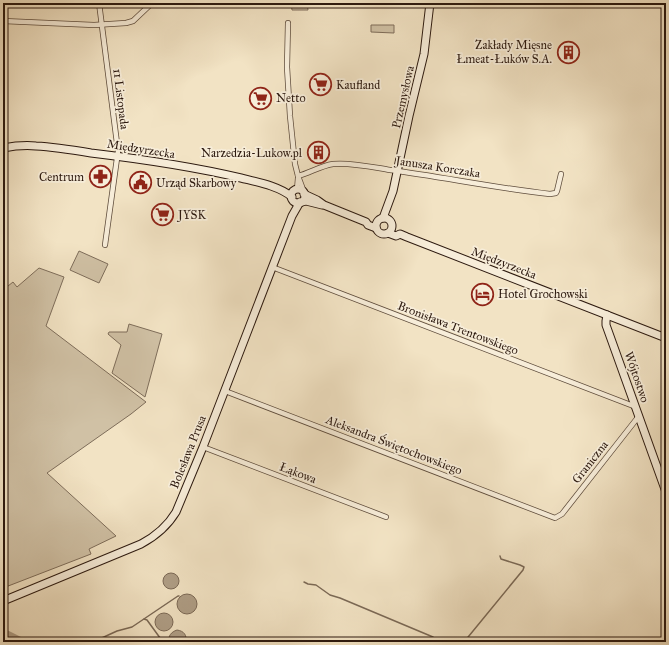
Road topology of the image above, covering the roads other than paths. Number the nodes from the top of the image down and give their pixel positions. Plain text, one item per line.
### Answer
1 (99, 3) edge
2 (152, 3) edge
3 (430, 3) edge
4 (3, 21) edge
5 (288, 23) dead end
6 (102, 25) junction
7 (3, 148) edge
8 (117, 156) junction
9 (397, 171) junction
10 (561, 174) dead end
11 (298, 176) junction
12 (299, 196) junction
13 (384, 225) junction
14 (105, 245) dead end
15 (272, 267) junction
16 (607, 315) junction
17 (666, 338) edge
18 (225, 391) junction
19 (636, 407) junction
20 (639, 416) junction
21 (203, 447) junction
22 (666, 492) edge
23 (386, 517) dead end
24 (555, 518) joint
25 (3, 601) edge

1 - 6 street, 11 Listopada
2 - 6 street
3 - 9 street, Przemysłowa
4 - 6 street
5 - 11 street
6 - 8 street, 11 Listopada
7 - 8 street, Międzyrzecka
8 - 12 street, Międzyrzecka
8 - 14 street, 11 Listopada
9 - 10 street, Janusza Korczaka
9 - 11 street, Janusza Korczaka
9 - 13 street, Przemysłowa
11 - 12 street
12 - 13 street, Międzyrzecka
12 - 15 street, Bolesława Prusa
13 - 16 street, Międzyrzecka
15 - 18 street, Bolesława Prusa
15 - 19 street, Bronisława Trentowskiego
16 - 17 street, Międzyrzecka
16 - 19 street, Wójtostwo
18 - 21 street, Bolesława Prusa
18 - 24 street, Aleksandra Świętochowskiego
19 - 20 street, Wójtostwo
20 - 22 street, Wójtostwo
20 - 24 street, Graniczna
21 - 23 street, Łąkowa
21 - 25 street, Bolesława Prusa

